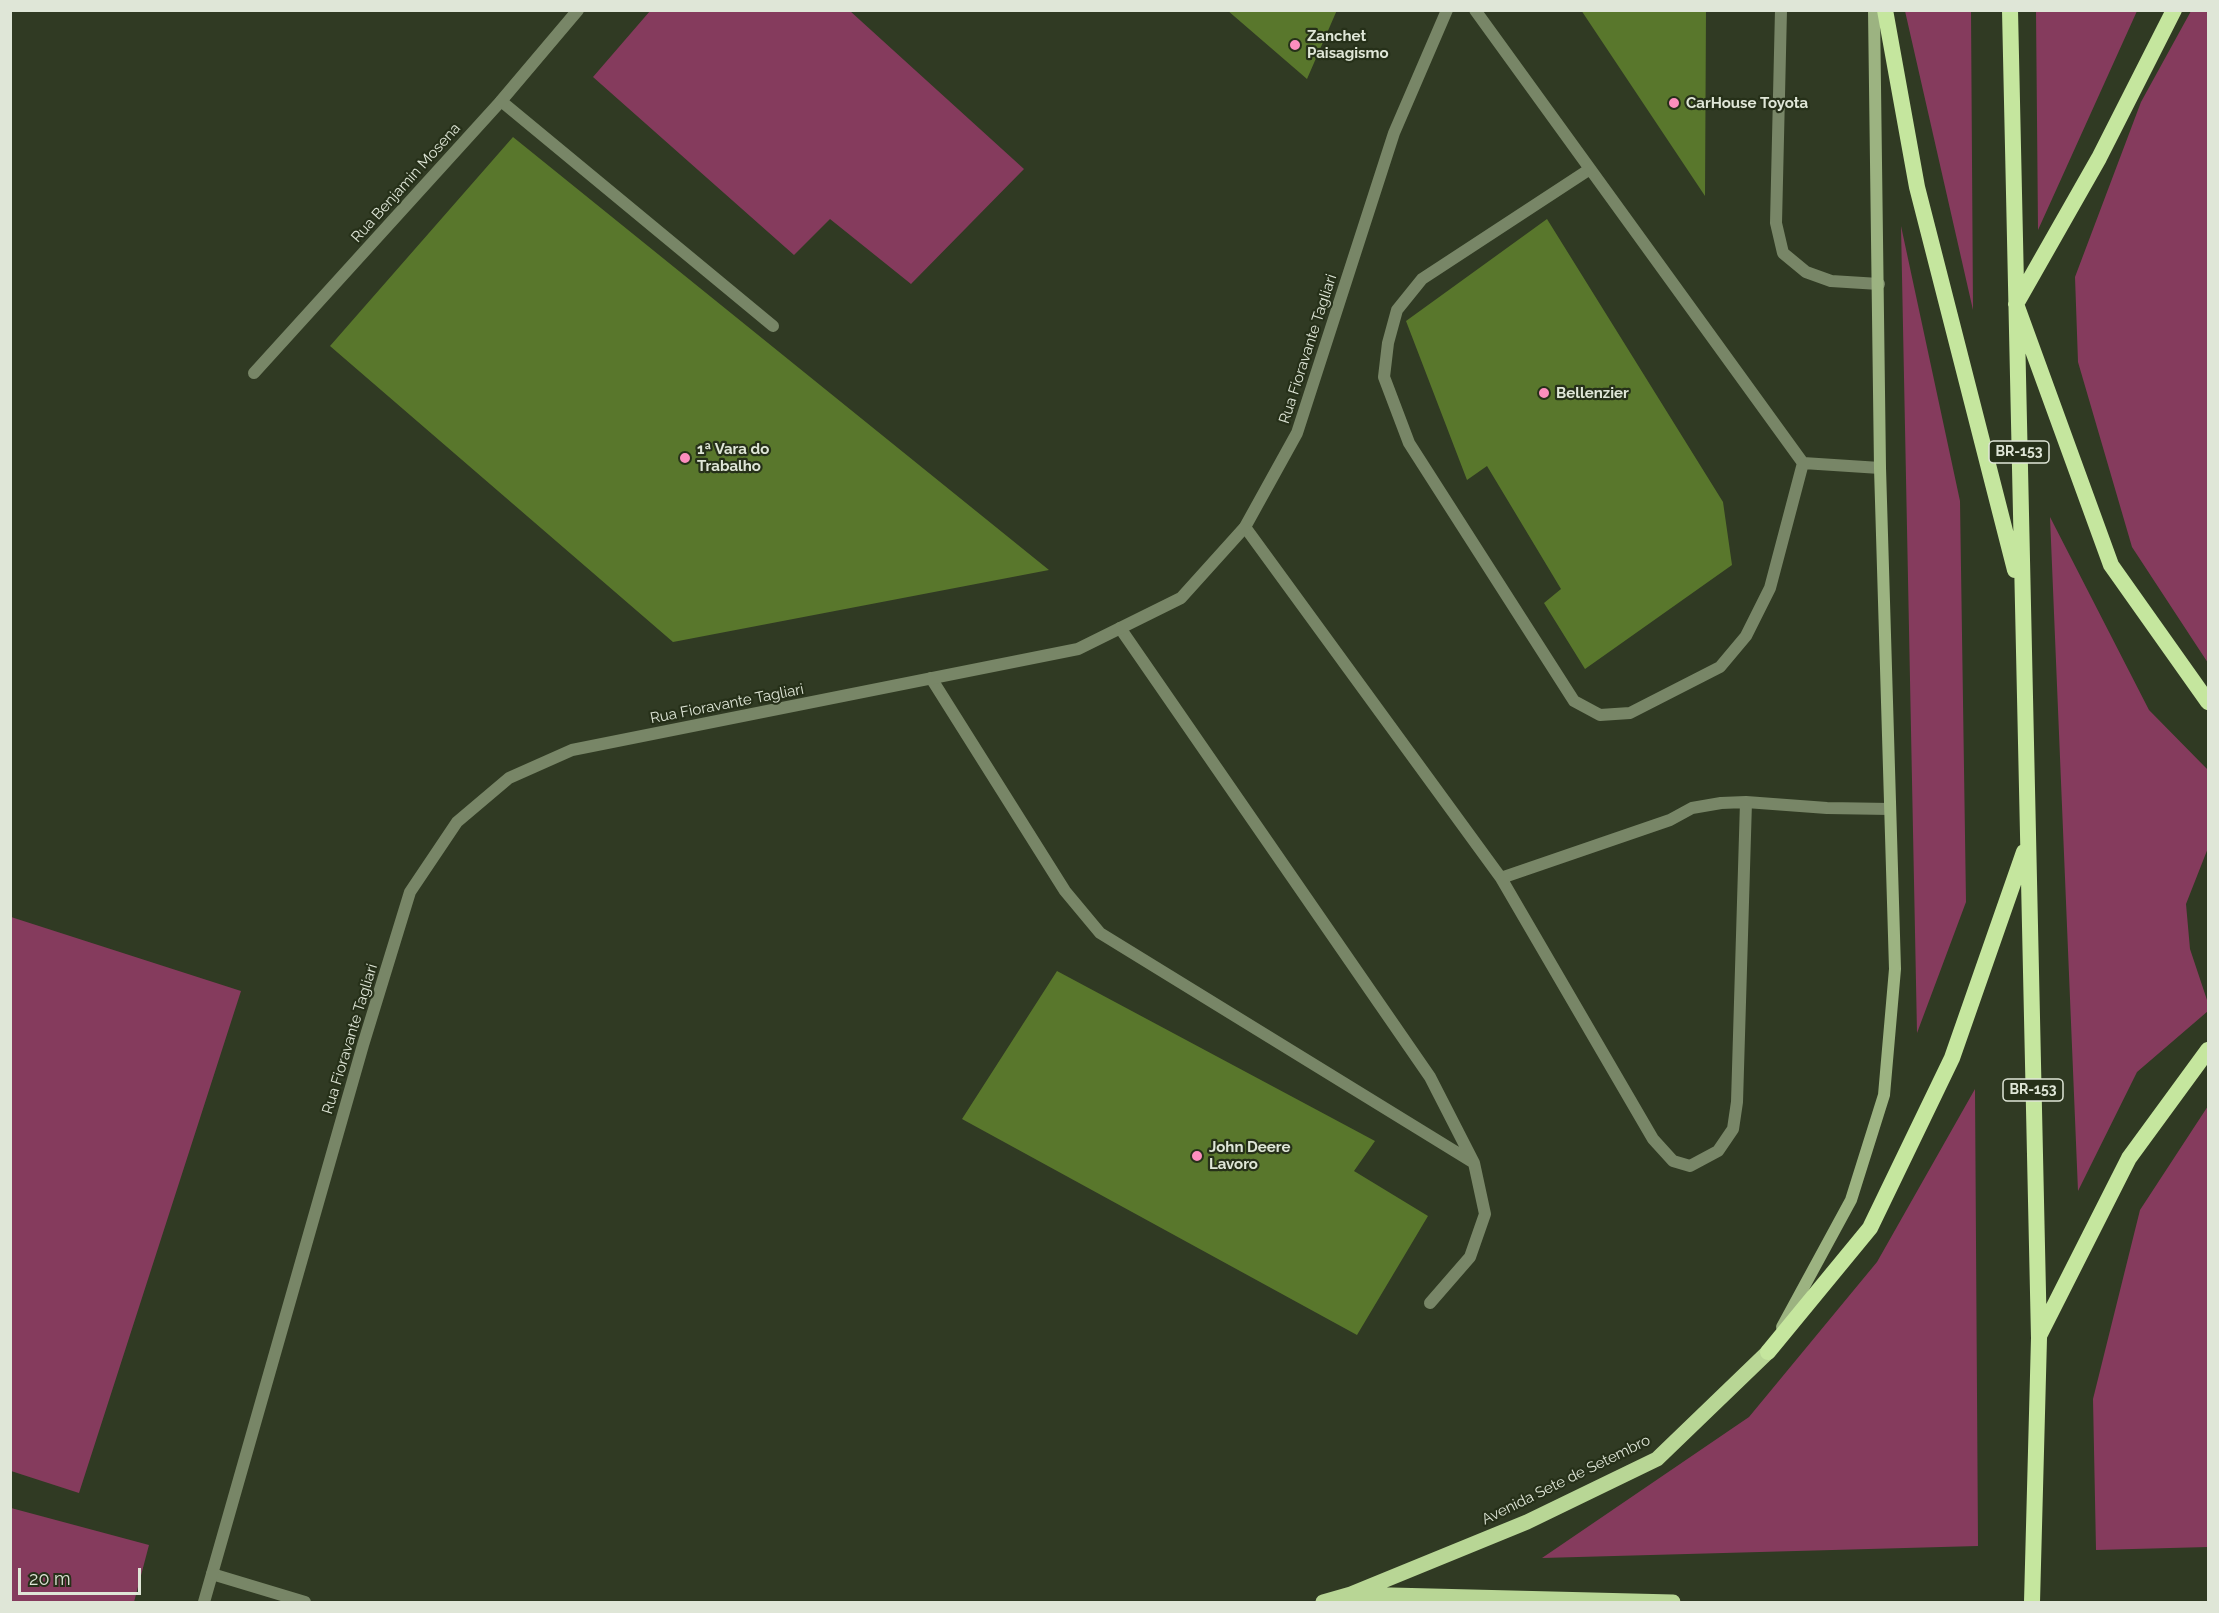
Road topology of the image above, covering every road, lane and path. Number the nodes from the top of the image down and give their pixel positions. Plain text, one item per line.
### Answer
1 (578, 10) edge
2 (1447, 10) edge
3 (1475, 10) edge
4 (1781, 10) edge
5 (1874, 10) edge
6 (1885, 10) edge
7 (2010, 10) edge
8 (2174, 10) edge
9 (501, 101) junction
10 (1590, 169) junction
11 (1879, 284) junction
12 (2016, 304) junction
13 (772, 326) dead end
14 (254, 373) dead end
15 (1803, 462) junction
16 (1880, 468) junction
17 (1245, 527) junction
18 (2022, 599) junction
19 (1120, 628) junction
20 (931, 678) junction
21 (2208, 702) edge
22 (1746, 802) junction
23 (1890, 809) junction
24 (2027, 843) junction
25 (1501, 878) junction
26 (2208, 1050) edge
27 (1474, 1162) junction
28 (1430, 1303) dead end
29 (2038, 1338) junction
30 (1767, 1352) junction
31 (212, 1574) junction
32 (1352, 1594) junction
33 (204, 1602) edge
34 (304, 1602) edge
35 (1323, 1602) edge
36 (1673, 1602) edge
37 (2032, 1602) edge

1 - 9 street, Rua Benjamin Mosena
2 - 17 street, Rua Fioravante Tagliari
3 - 10 street
4 - 11 street
5 - 11 main road
6 - 18 highway
7 - 12 highway, BR-153
8 - 12 highway
9 - 13 street
9 - 14 street, Rua Benjamin Mosena
10 - 15 street
10 - 15 street
11 - 16 main road
12 - 18 highway, BR-153
12 - 21 highway
15 - 16 street
16 - 23 main road
17 - 19 street, Rua Fioravante Tagliari
17 - 25 street
18 - 24 highway, BR-153
19 - 20 street, Rua Fioravante Tagliari
19 - 27 street
20 - 27 street
20 - 31 street, Rua Fioravante Tagliari
22 - 23 street
22 - 25 street
22 - 25 street
23 - 30 main road
24 - 29 highway, BR-153
24 - 30 highway
26 - 29 highway
27 - 28 street
29 - 37 highway, BR-153
30 - 32 main road, Avenida Sete de Setembro
31 - 33 street, Rua Fioravante Tagliari
31 - 34 street
32 - 35 main road, Avenida Sete de Setembro
32 - 36 main road, Avenida Sete de Setembro

